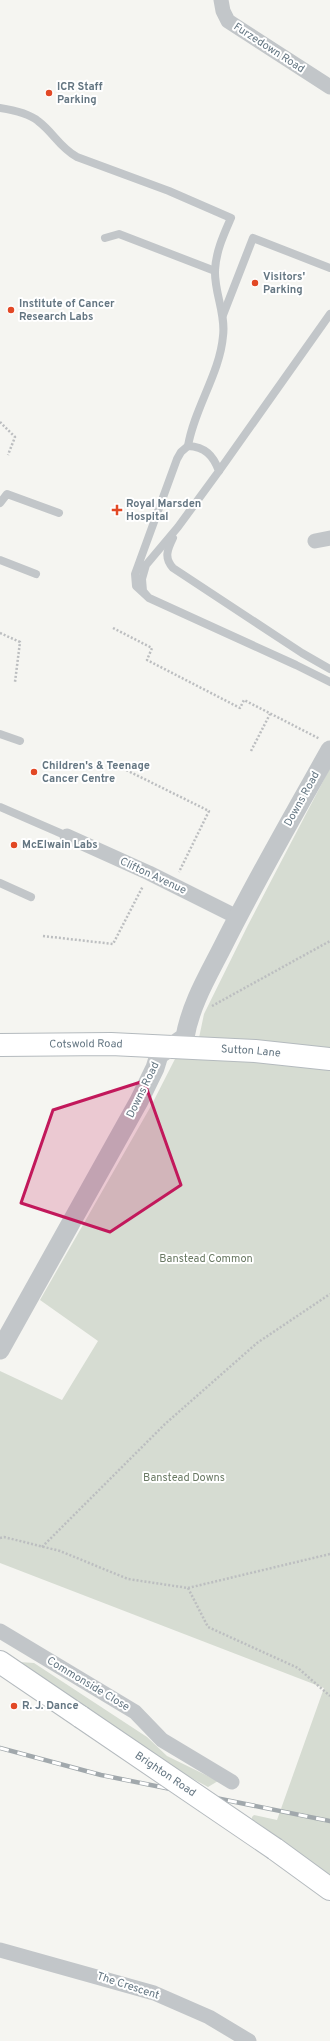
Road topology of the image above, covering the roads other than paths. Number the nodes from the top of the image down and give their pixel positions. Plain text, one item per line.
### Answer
1 (221, 0) edge
2 (330, 87) edge
3 (0, 108) edge
4 (105, 238) dead end
5 (330, 268) edge
6 (215, 271) junction
7 (330, 314) edge
8 (222, 316) junction
9 (188, 446) junction
10 (218, 471) junction
11 (0, 503) edge
12 (59, 513) dead end
13 (178, 527) junction
14 (330, 538) edge
15 (315, 541) dead end
16 (0, 560) edge
17 (36, 574) dead end
18 (149, 598) junction
19 (330, 669) edge
20 (330, 682) edge
21 (0, 734) edge
22 (20, 741) dead end
23 (327, 745) edge
24 (0, 807) edge
25 (67, 836) joint
26 (0, 884) edge
27 (31, 897) dead end
28 (237, 917) junction
29 (0, 1045) edge
30 (172, 1047) junction
31 (330, 1059) edge
32 (0, 1350) edge
33 (0, 1631) edge
34 (0, 1662) edge
35 (232, 1782) dead end
36 (330, 1889) edge
37 (0, 1950) edge
38 (249, 2041) edge

1 - 2 street, Furzedown Road
3 - 6 lane
4 - 6 lane
5 - 8 lane
6 - 8 lane
7 - 10 lane
8 - 9 lane
9 - 10 lane
9 - 18 lane
10 - 13 lane
11 - 12 lane
13 - 18 lane
13 - 19 lane
14 - 15 street
16 - 17 lane
18 - 20 lane
21 - 22 lane
23 - 28 street, Downs Road
24 - 25 lane
25 - 28 street, Clifton Avenue
26 - 27 lane
28 - 30 street, Downs Road
29 - 30 main road, Cotswold Road
30 - 31 main road, Sutton Lane
30 - 32 street, Downs Road
33 - 35 street, Commonside Close
34 - 36 main road, Brighton Road, bridge
37 - 38 street, The Crescent

